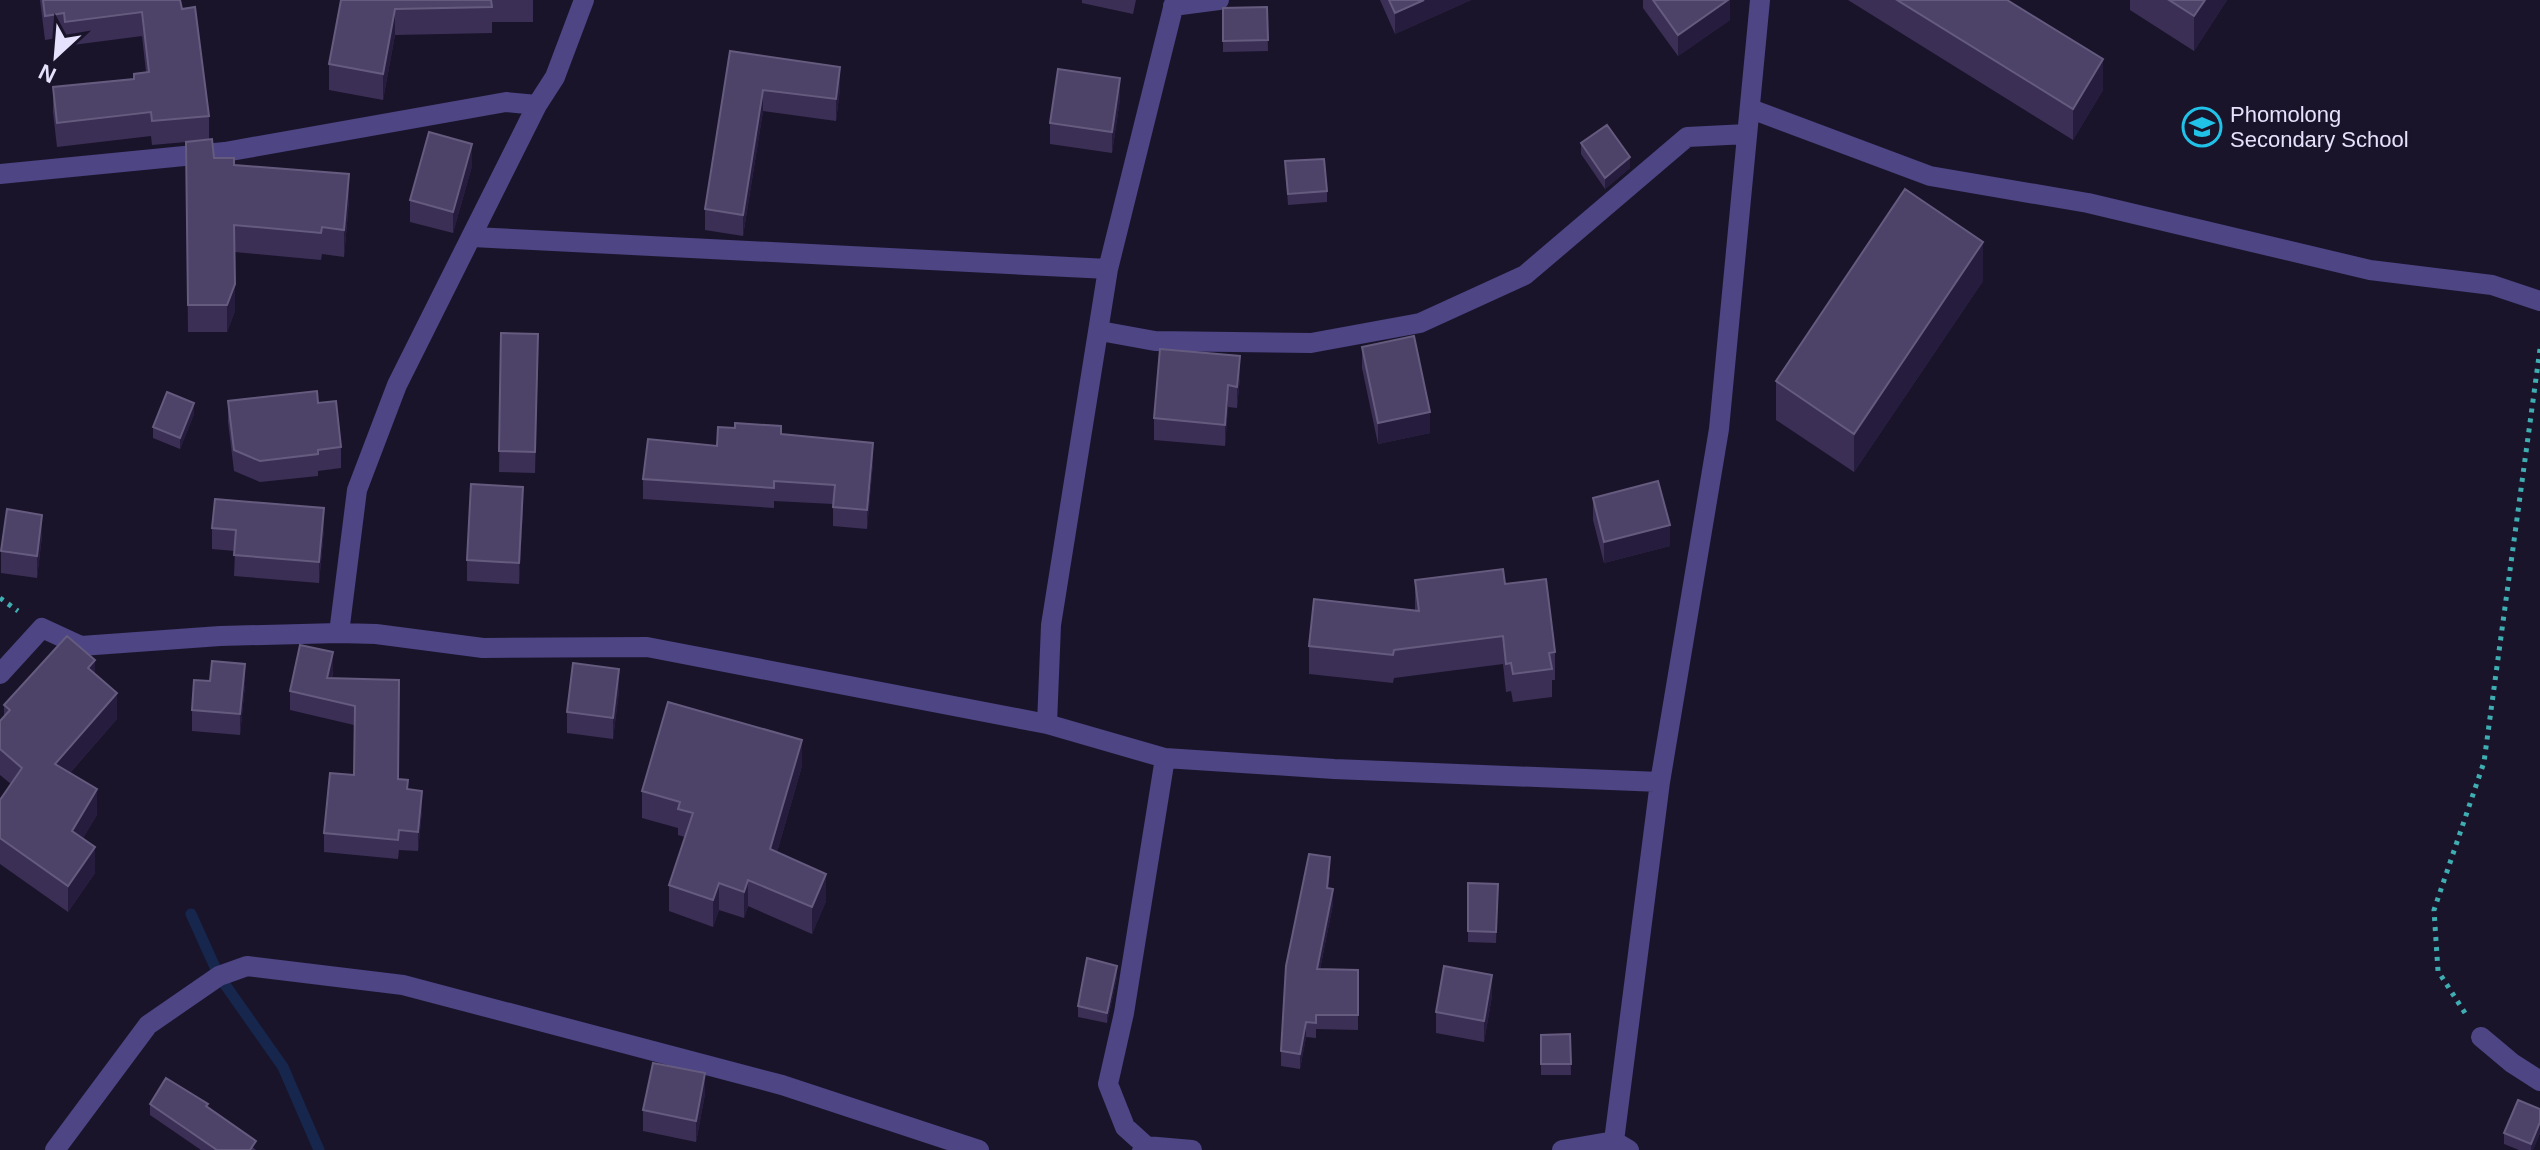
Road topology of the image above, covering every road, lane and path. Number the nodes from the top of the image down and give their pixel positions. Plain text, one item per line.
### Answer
1 (584, 0) edge
2 (1219, 0) edge
3 (1760, 0) edge
4 (1174, 3) edge
5 (537, 105) junction
6 (1751, 109) junction
7 (1747, 134) junction
8 (0, 174) edge
9 (473, 237) junction
10 (1108, 269) junction
11 (2540, 301) edge
12 (1100, 331) junction
13 (2540, 349) edge
14 (339, 633) junction
15 (0, 674) edge
16 (1047, 724) junction
17 (1165, 758) junction
18 (1660, 782) junction
19 (2481, 1037) joint
20 (2540, 1081) edge
21 (1621, 1145) edge
22 (1144, 1148) edge
23 (55, 1150) edge
24 (979, 1150) edge
25 (1192, 1150) edge
26 (1562, 1150) edge

1 - 5 street
2 - 4 street
3 - 6 street
4 - 10 street
5 - 8 street
5 - 9 street
6 - 7 street
6 - 11 street
7 - 12 street
7 - 18 street
9 - 10 street
9 - 14 street
10 - 12 street
12 - 16 street
13 - 19 path
14 - 15 street
14 - 16 street
16 - 17 street
17 - 18 street
17 - 22 street
18 - 21 street
19 - 20 street
21 - 26 street
22 - 25 street
23 - 24 street

